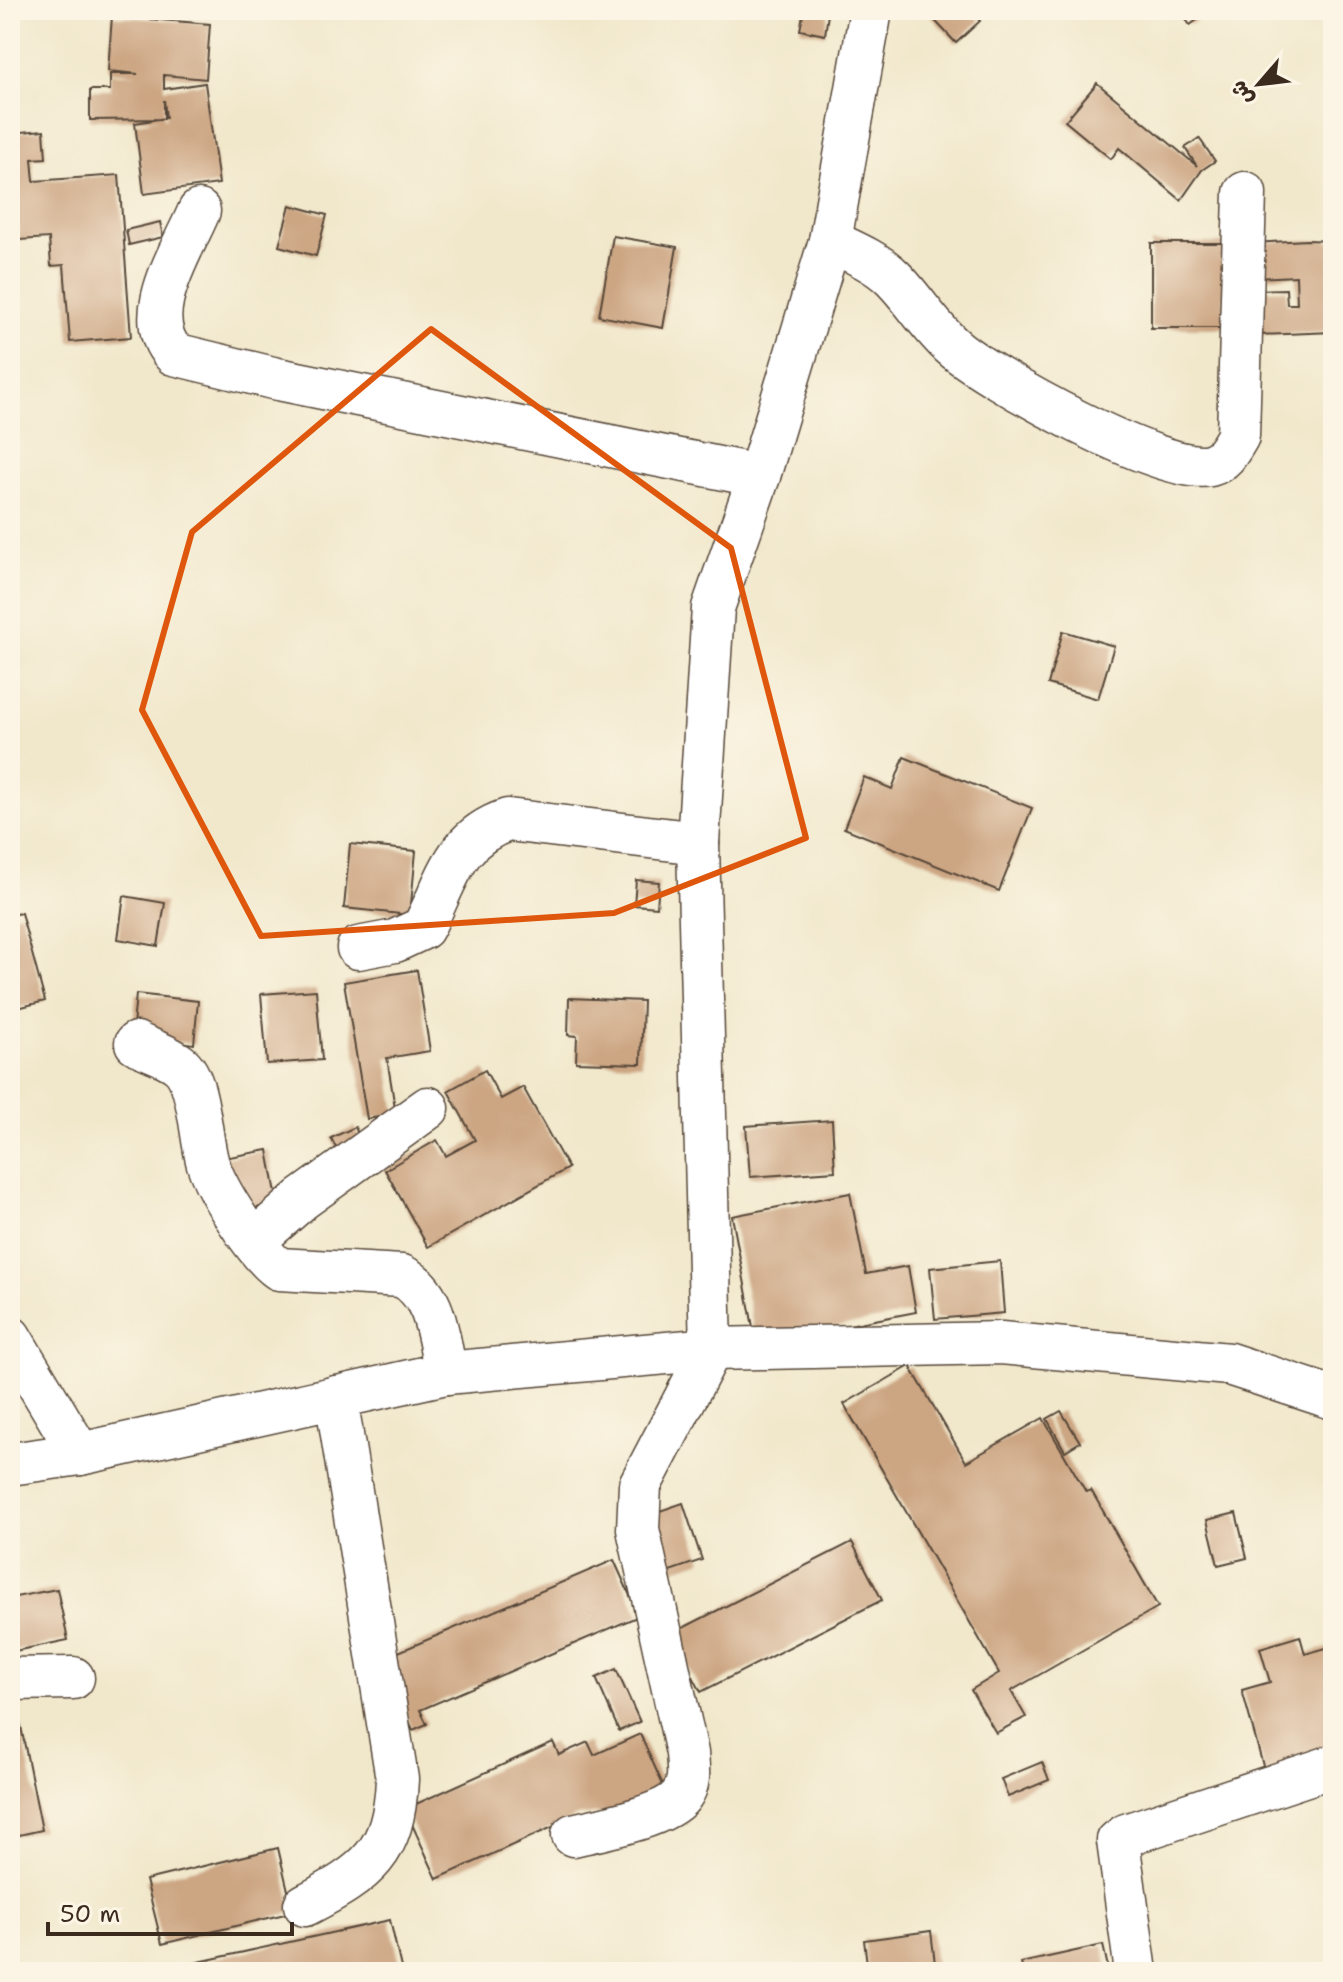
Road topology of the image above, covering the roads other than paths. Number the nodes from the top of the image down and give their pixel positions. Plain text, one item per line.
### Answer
1 (871, 10) edge
2 (1245, 193) dead end
3 (199, 211) dead end
4 (830, 241) junction
5 (759, 476) junction
6 (698, 843) junction
7 (358, 948) dead end
8 (136, 1043) dead end
9 (428, 1108) dead end
10 (255, 1240) junction
11 (10, 1337) edge
12 (711, 1349) junction
13 (446, 1373) junction
14 (336, 1397) junction
15 (1333, 1398) edge
16 (80, 1454) junction
17 (10, 1464) edge
18 (73, 1678) dead end
19 (10, 1679) edge
20 (1333, 1766) edge
21 (573, 1835) dead end
22 (305, 1905) dead end
23 (1136, 1972) edge

1 - 4 street
2 - 4 street
3 - 5 street
4 - 5 street
5 - 6 street
6 - 7 street
6 - 12 street
8 - 10 street
9 - 10 street
10 - 13 street
11 - 16 street
12 - 13 street
12 - 15 street
12 - 21 street
13 - 14 street
14 - 16 street
14 - 22 street
16 - 17 street
18 - 19 street
20 - 23 street

